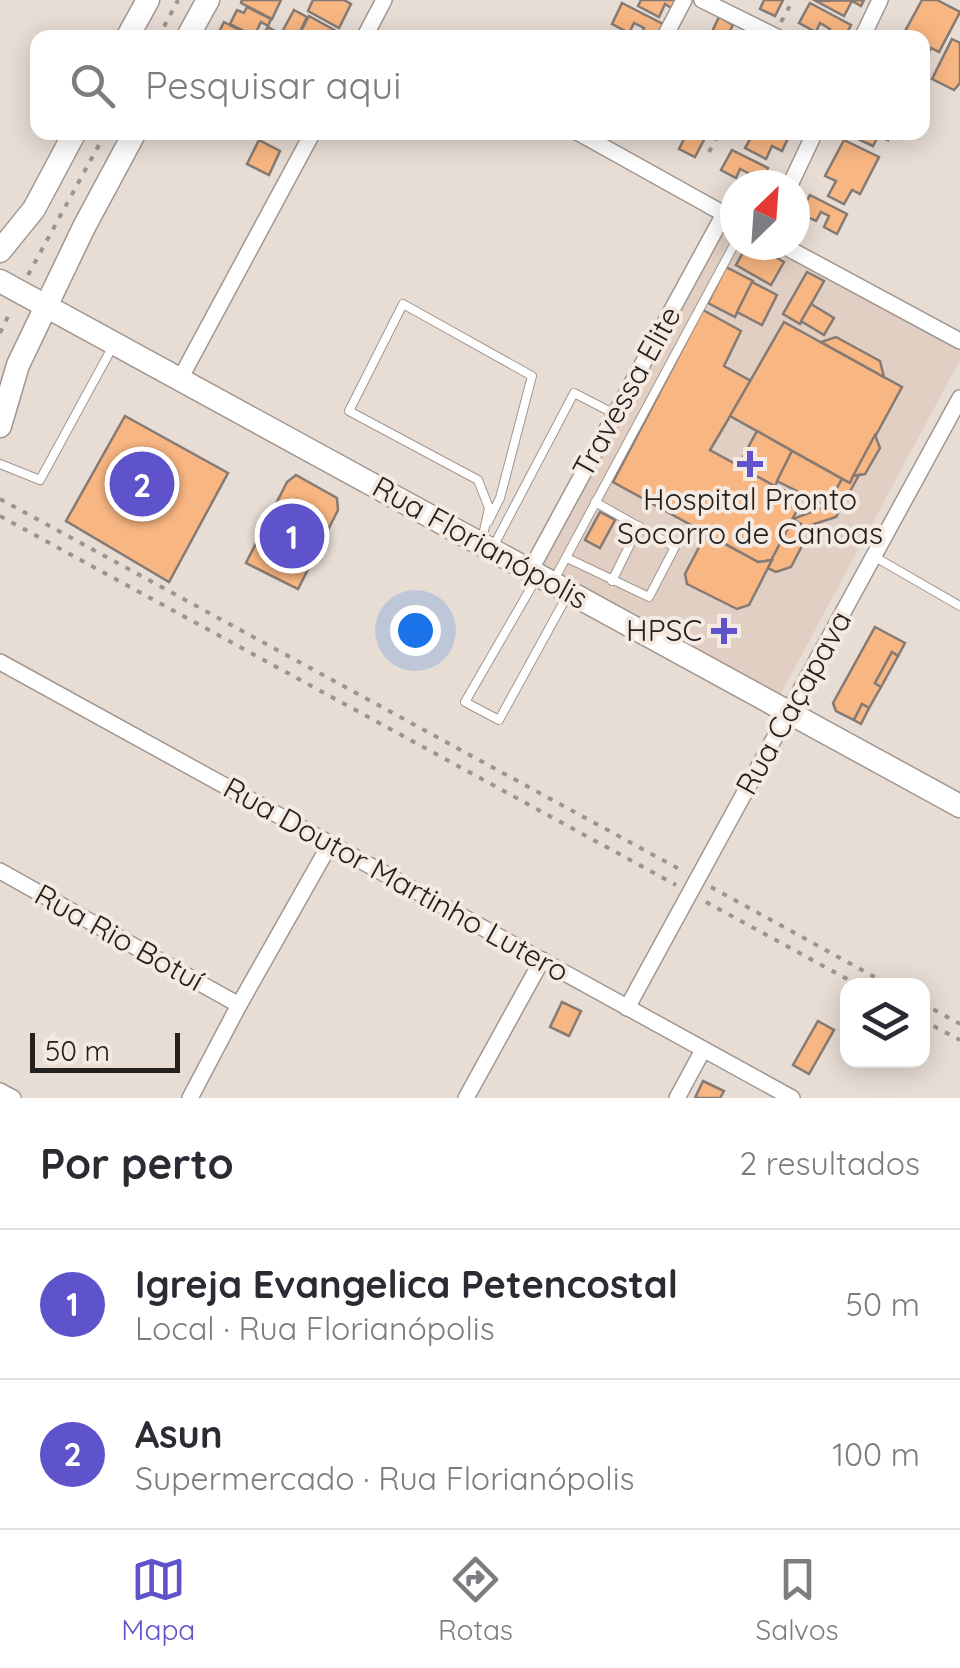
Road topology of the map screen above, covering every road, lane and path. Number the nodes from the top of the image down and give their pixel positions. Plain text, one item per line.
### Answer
1 (148, 0) edge
2 (178, 0) edge
3 (208, 0) edge
4 (384, 0) edge
5 (684, 0) edge
6 (702, 0) edge
7 (880, 0) edge
8 (131, 30) edge
9 (162, 30) edge
10 (192, 30) edge
11 (368, 30) edge
12 (668, 30) edge
13 (763, 30) edge
14 (866, 30) edge
15 (72, 140) edge
16 (101, 140) edge
17 (132, 140) edge
18 (309, 140) edge
19 (591, 140) edge
20 (716, 140) edge
21 (811, 140) edge
22 (710, 152) dead end
23 (797, 170) edge
24 (720, 212) edge
25 (720, 233) edge
26 (0, 251) edge
27 (726, 260) edge
28 (810, 260) edge
29 (10, 286) edge
30 (48, 306) junction
31 (0, 333) edge
32 (960, 341) edge
33 (114, 342) junction
34 (180, 379) junction
35 (960, 398) edge
36 (615, 414) junction
37 (0, 426) edge
38 (0, 464) edge
39 (0, 499) edge
40 (596, 502) junction
41 (0, 516) edge
42 (639, 526) junction
43 (487, 539) junction
44 (875, 557) junction
45 (567, 558) junction
46 (547, 580) junction
47 (612, 580) junction
48 (960, 606) edge
49 (0, 662) edge
50 (789, 713) junction
51 (960, 806) edge
52 (330, 844) junction
53 (0, 872) edge
54 (694, 886) junction
55 (542, 960) junction
56 (847, 978) edge
57 (874, 978) edge
58 (239, 1005) junction
59 (930, 1007) edge
60 (627, 1008) junction
61 (930, 1024) edge
62 (960, 1024) edge
63 (960, 1040) edge
64 (703, 1050) junction
65 (0, 1091) edge
66 (13, 1098) edge
67 (190, 1098) edge
68 (466, 1098) edge
69 (678, 1098) edge
70 (792, 1098) edge

1 - 8 main road
2 - 9 path
3 - 10 main road
4 - 11 street
5 - 12 street
6 - 13 street
7 - 14 street
15 - 26 main road
16 - 29 path
17 - 30 main road
18 - 34 street
19 - 24 street
20 - 22 path
21 - 23 street
25 - 36 street, Travessa Elite
27 - 40 lane
28 - 32 street
29 - 30 main road, Rua Florianópolis
29 - 31 path
30 - 33 main road, Rua Florianópolis
30 - 37 main road
33 - 34 main road, Rua Florianópolis
33 - 38 lane
34 - 43 main road, Rua Florianópolis
35 - 44 street, Rua Caçapava
36 - 43 lane
36 - 46 street, Travessa Elite
39 - 54 path
40 - 42 lane
40 - 45 lane
41 - 54 path
42 - 47 lane
42 - 47 lane
43 - 43 lane
43 - 46 main road, Rua Florianópolis
44 - 48 lane
44 - 50 street, Rua Caçapava
45 - 46 lane
45 - 47 lane
46 - 46 lane
46 - 50 main road, Rua Florianópolis
49 - 52 street, Rua Doutor Martinho Lutero
50 - 51 main road, Rua Florianópolis
50 - 54 street, Rua Caçapava
52 - 55 street, Rua Doutor Martinho Lutero
52 - 58 street
53 - 58 street, Rua Rio Botuí
54 - 56 path
54 - 57 path
54 - 60 street, Rua Caçapava
55 - 60 street, Rua Doutor Martinho Lutero
55 - 68 street
58 - 67 street
59 - 62 path
60 - 64 street, Rua Doutor Martinho Lutero
61 - 63 path
64 - 69 street
64 - 70 street, Rua Doutor Martinho Lutero
65 - 66 street

